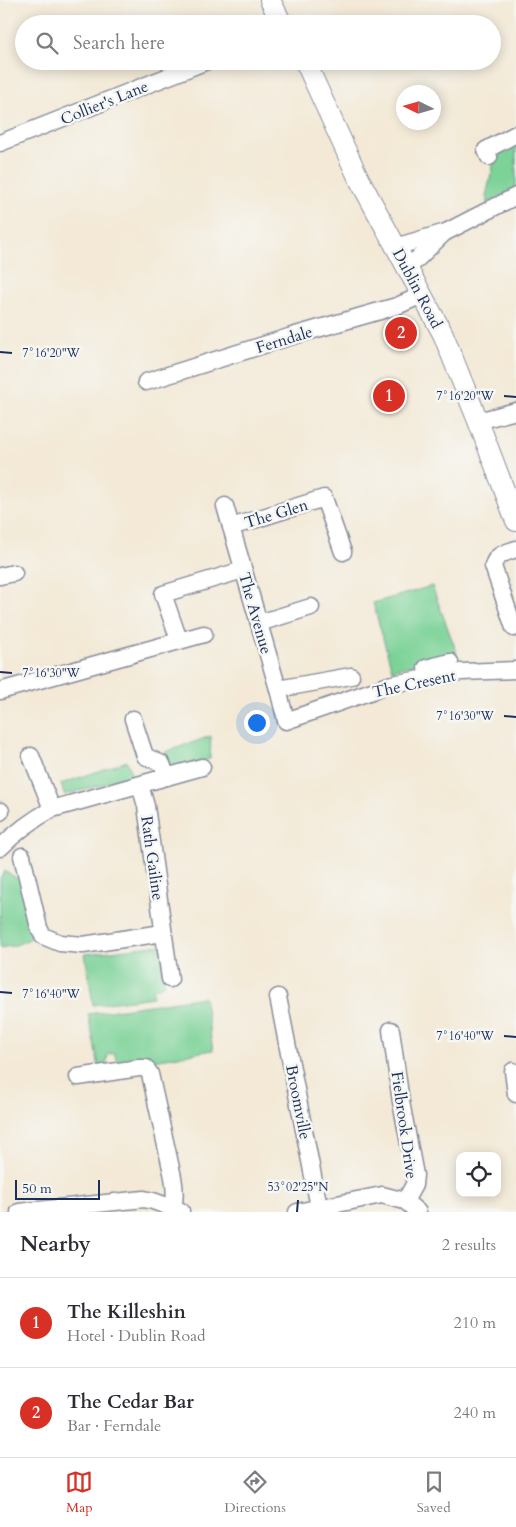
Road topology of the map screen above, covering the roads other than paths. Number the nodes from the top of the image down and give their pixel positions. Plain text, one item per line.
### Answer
1 (270, 0) edge
2 (278, 15) edge
3 (184, 70) edge
4 (309, 70) edge
5 (516, 134) edge
6 (0, 143) edge
7 (489, 157) dead end
8 (516, 196) edge
9 (446, 232) junction
10 (396, 247) junction
11 (407, 269) junction
12 (422, 295) junction
13 (146, 382) dead end
14 (516, 411) edge
15 (478, 420) junction
16 (224, 506) dead end
17 (516, 521) edge
18 (231, 527) junction
19 (516, 548) edge
20 (343, 552) dead end
21 (244, 570) junction
22 (311, 607) dead end
23 (259, 623) junction
24 (514, 628) dead end
25 (204, 634) dead end
26 (179, 640) junction
27 (450, 662) dead end
28 (516, 670) edge
29 (426, 673) junction
30 (401, 674) dead end
31 (351, 676) dead end
32 (278, 688) junction
33 (0, 691) edge
34 (133, 719) dead end
35 (286, 721) joint
36 (31, 756) dead end
37 (202, 767) dead end
38 (167, 777) junction
39 (140, 785) junction
40 (52, 809) junction
41 (0, 848) edge
42 (22, 856) dead end
43 (163, 933) junction
44 (170, 979) dead end
45 (278, 997) dead end
46 (391, 1030) dead end
47 (513, 1071) dead end
48 (78, 1077) dead end
49 (516, 1094) edge
50 (405, 1201) junction
51 (134, 1206) edge
52 (319, 1207) junction
53 (178, 1210) edge
54 (18, 1212) edge
55 (297, 1212) edge
56 (418, 1212) edge

1 - 2 main road
3 - 6 street, Collier's Lane
4 - 10 main road, Dublin Road
5 - 7 street
8 - 9 street
9 - 10 street
9 - 11 street
10 - 11 main road, Dublin Road
11 - 12 main road, Dublin Road
12 - 13 street, Ferndale
12 - 15 main road, Dublin Road
14 - 15 street
15 - 17 main road, Dublin Road
16 - 18 street, The Avenue
18 - 20 street, The Glen
18 - 21 street, The Avenue
19 - 24 street
21 - 23 street, The Avenue
21 - 26 street
22 - 23 street
23 - 32 street, The Avenue
25 - 26 street
26 - 33 street
27 - 29 street
28 - 29 street, The Cresent
29 - 30 street
29 - 35 street, The Cresent
31 - 32 street
32 - 35 street, The Avenue
34 - 38 street
36 - 40 street
37 - 38 street
38 - 39 street
39 - 40 street
39 - 43 street, Rath Gailine
40 - 41 street
42 - 43 street
43 - 44 street, Rath Gailine
45 - 52 street, Broomville
46 - 50 street, Fielbrook Drive
47 - 49 street
48 - 53 street
50 - 52 street
50 - 56 street, Fielbrook Drive
51 - 53 street
51 - 54 street
52 - 55 street

